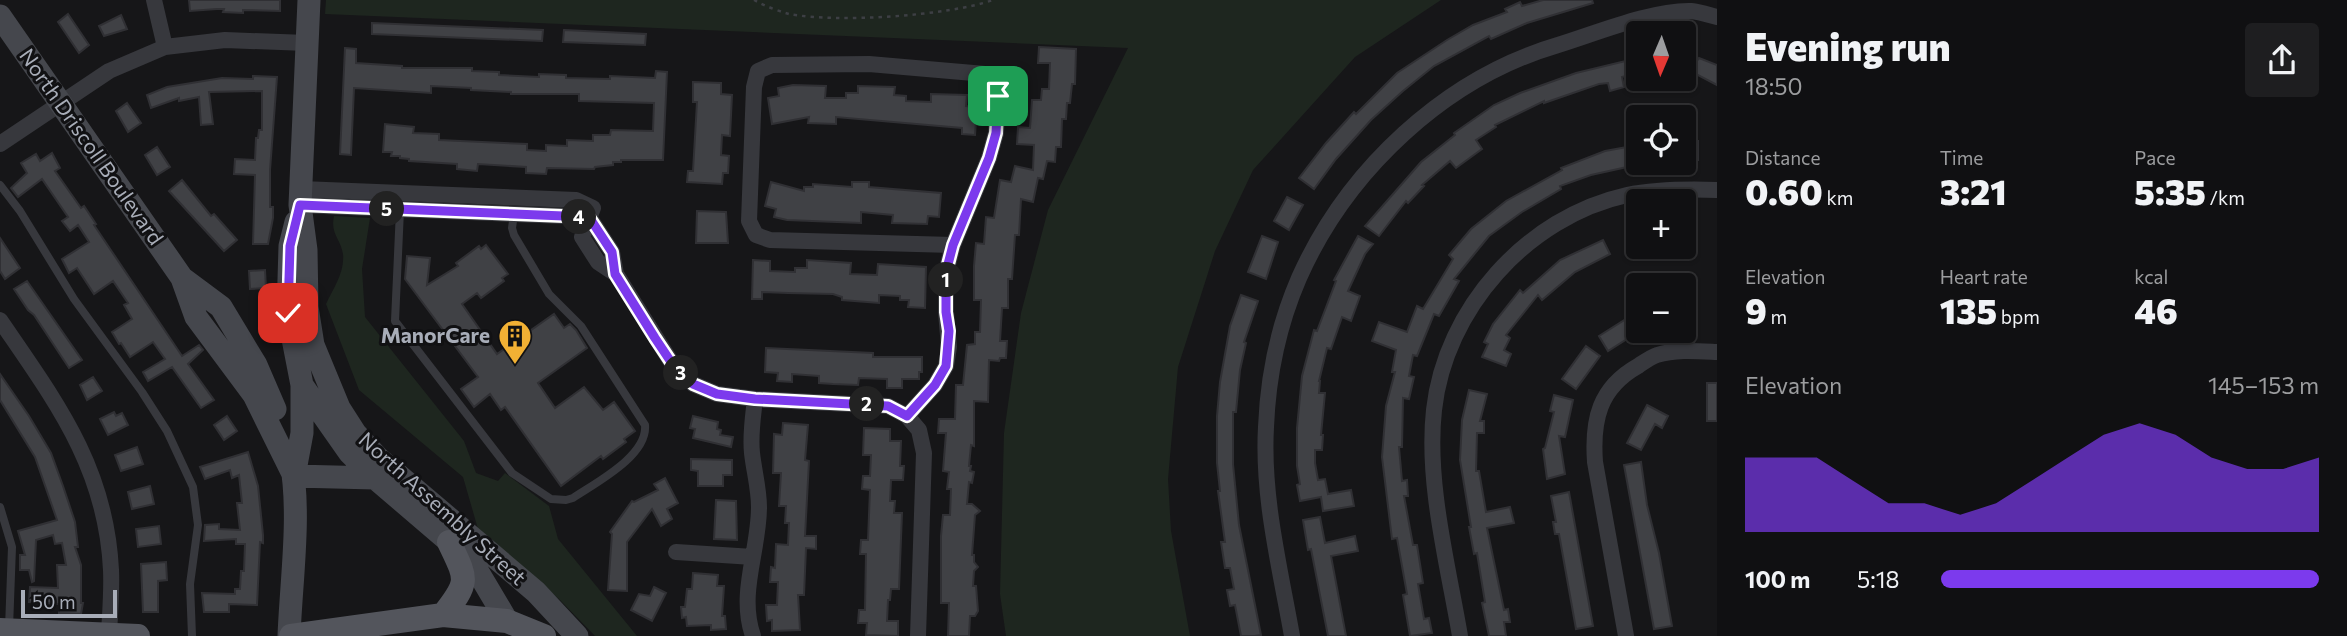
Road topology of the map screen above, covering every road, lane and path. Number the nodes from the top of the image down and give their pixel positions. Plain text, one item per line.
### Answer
1 (154, 0) edge
2 (309, 0) edge
3 (754, 0) edge
4 (993, 0) edge
5 (0, 16) edge
6 (1717, 16) edge
7 (307, 43) junction
8 (165, 47) junction
9 (59, 103) junction
10 (0, 144) edge
11 (0, 185) edge
12 (1717, 190) edge
13 (403, 193) junction
14 (301, 197) junction
15 (515, 197) junction
16 (400, 209) junction
17 (591, 212) junction
18 (514, 214) junction
19 (953, 245) junction
20 (307, 307) junction
21 (0, 320) edge
22 (1717, 352) edge
23 (302, 385) junction
24 (755, 399) junction
25 (907, 416) junction
26 (294, 476) junction
27 (375, 478) junction
28 (0, 507) edge
29 (449, 542) junction
30 (676, 552) dead end
31 (753, 557) junction
32 (291, 584) junction
33 (443, 615) junction
34 (515, 628) edge
35 (4, 630) edge
36 (109, 635) edge
37 (138, 636) edge
38 (192, 636) edge
39 (272, 636) edge
40 (290, 636) edge
41 (544, 636) edge
42 (577, 636) edge
43 (753, 636) edge
44 (918, 636) edge
45 (1292, 636) edge
46 (1460, 636) edge
47 (1626, 636) edge

1 - 8 street
2 - 7 main road, North Assembly Street
3 - 4 path
5 - 9 main road, North Driscoll Boulevard
6 - 45 street
7 - 8 street
7 - 14 main road, North Assembly Street
8 - 9 street
9 - 10 street
9 - 26 main road, North Driscoll Boulevard
11 - 38 lane
12 - 46 street
13 - 14 street
13 - 15 street
13 - 16 street
14 - 16 street
14 - 20 main road, North Assembly Street
14 - 23 main road, North Assembly Street
15 - 17 street
15 - 18 street
16 - 18 street
16 - 18 lane
17 - 18 street
17 - 24 street
19 - 19 street
19 - 25 street
20 - 23 main road
20 - 42 main road, North Assembly Street
21 - 36 street
22 - 47 street
23 - 26 main road
23 - 27 main road, North Assembly Street
24 - 25 street
24 - 31 street
25 - 44 street
26 - 27 main road
26 - 32 main road
27 - 29 main road, North Assembly Street
28 - 35 lane
29 - 33 main road
29 - 34 main road, North Assembly Street
30 - 31 street
31 - 43 street
32 - 39 main road
32 - 40 main road
33 - 34 main road
33 - 40 main road
34 - 41 main road
35 - 36 main road
36 - 37 main road

